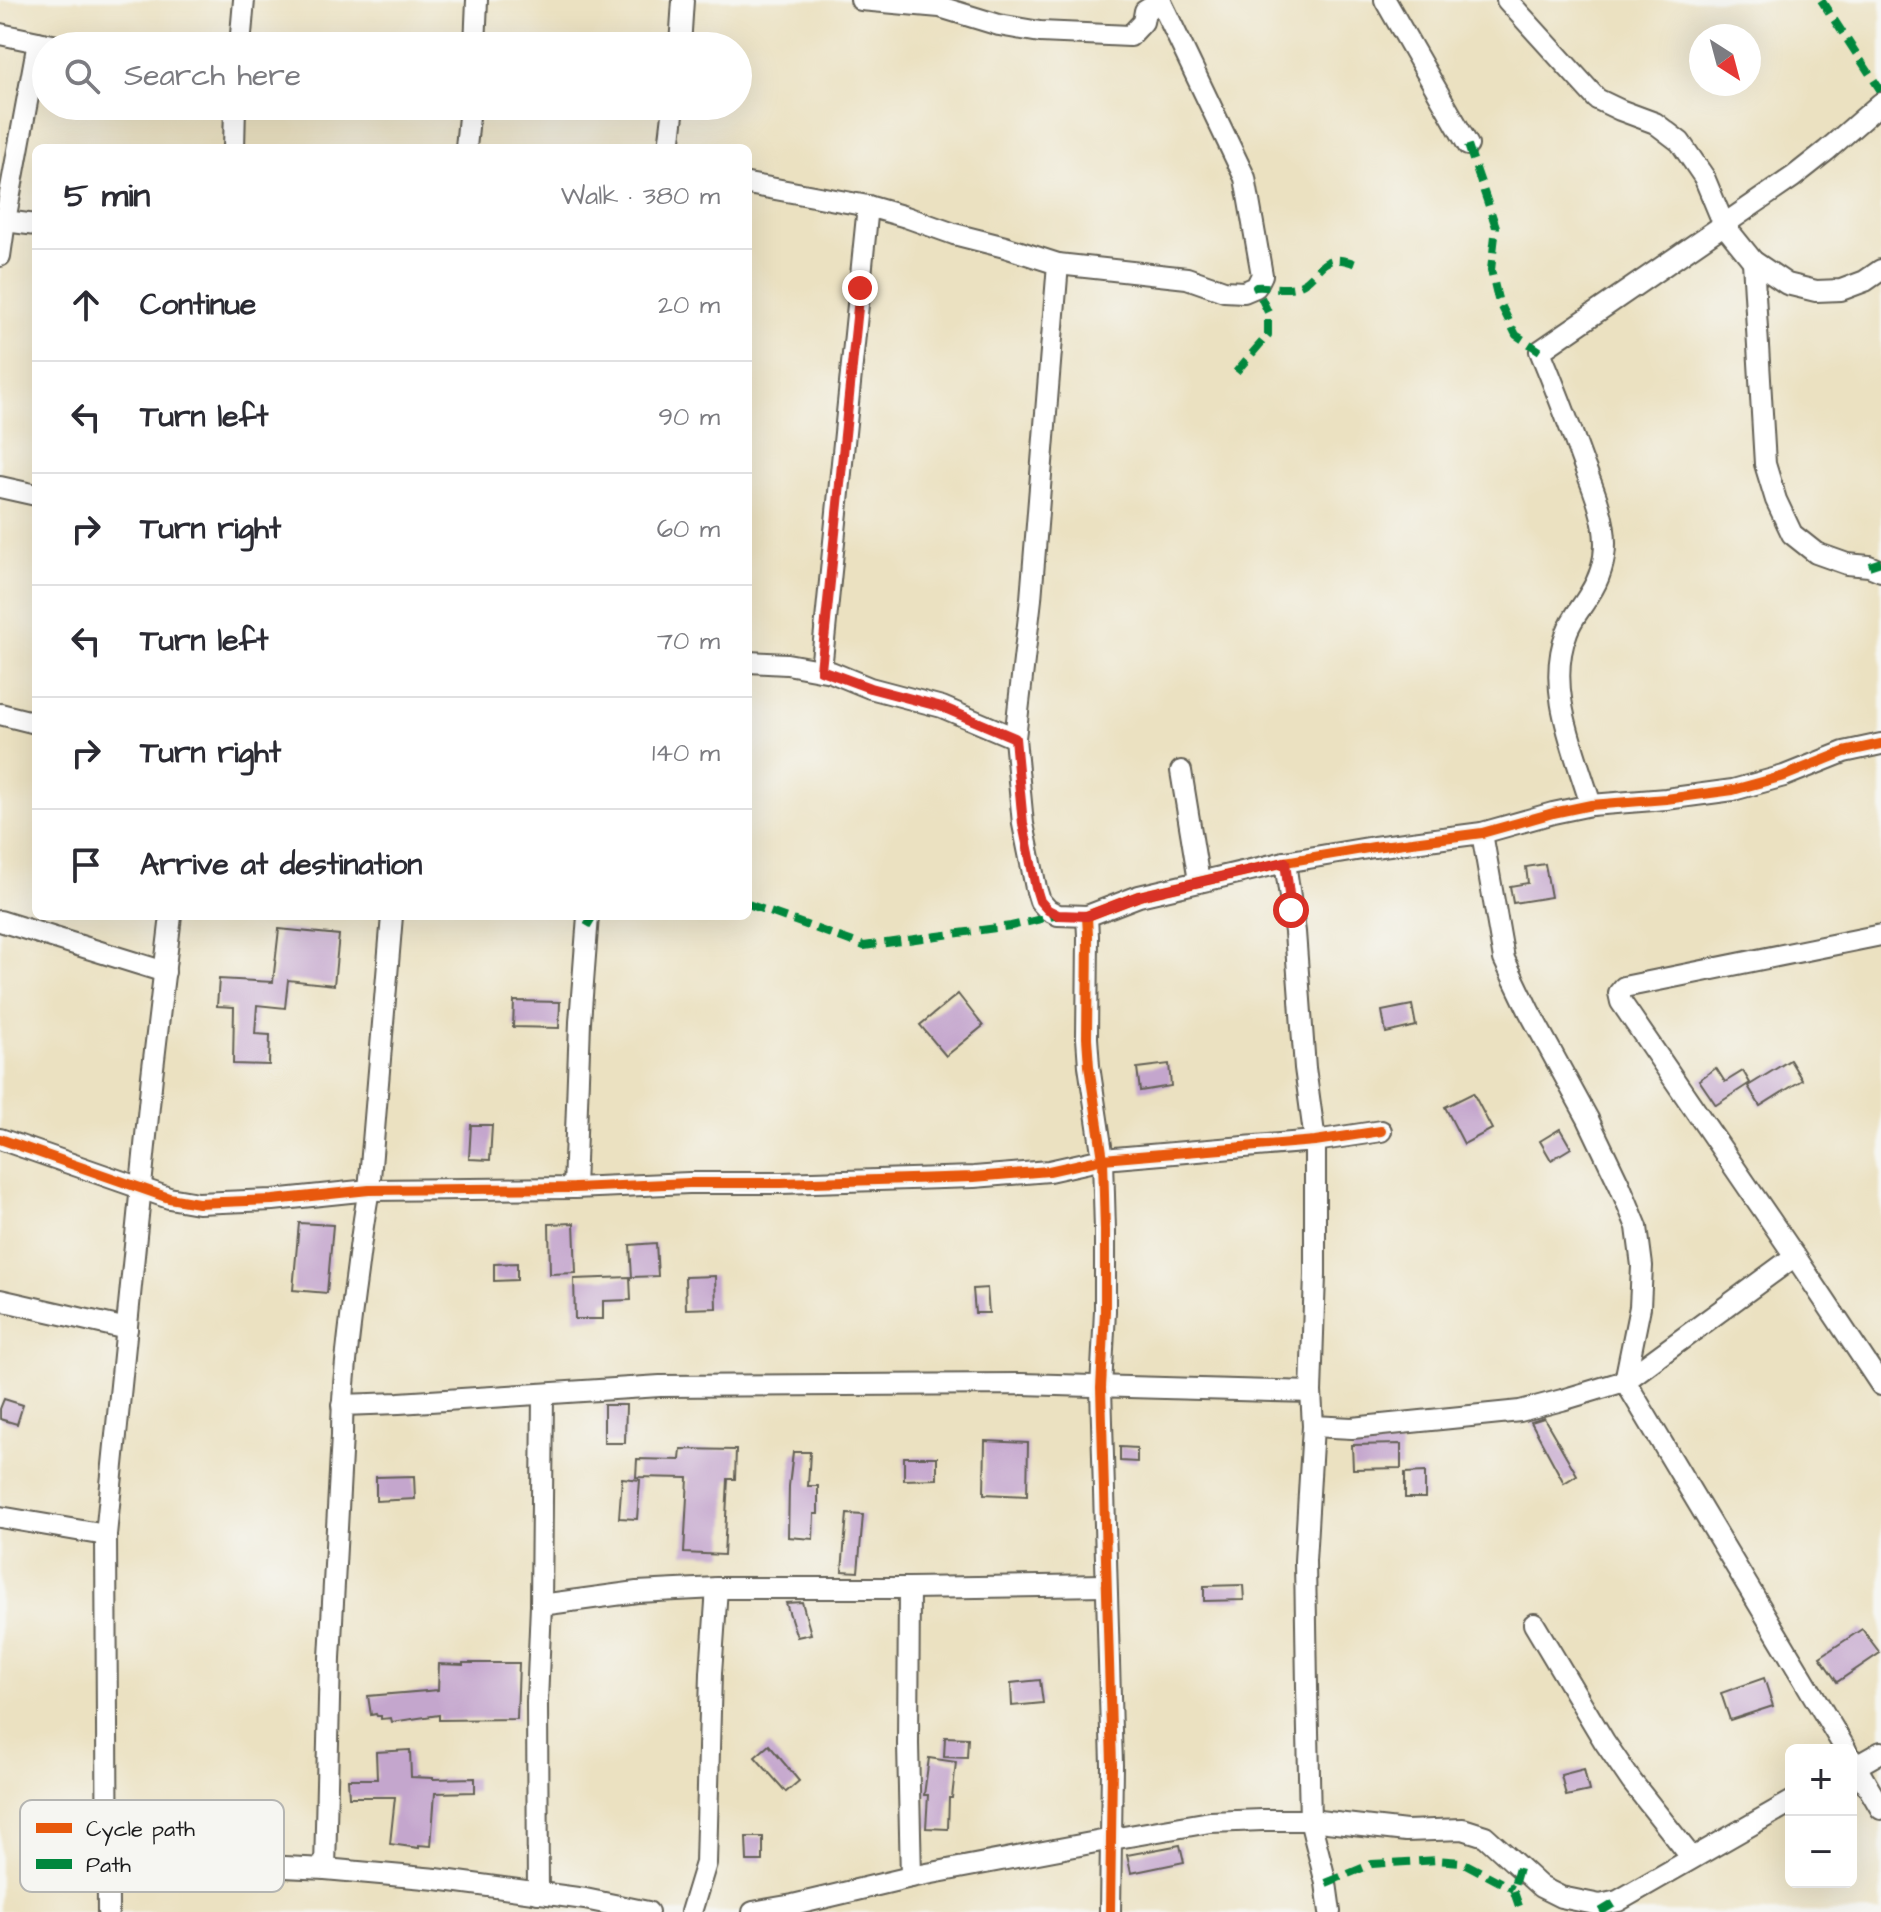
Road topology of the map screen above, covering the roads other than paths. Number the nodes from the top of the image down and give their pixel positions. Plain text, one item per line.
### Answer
1 (244, 0) edge
2 (477, 0) edge
3 (683, 0) edge
4 (861, 0) edge
5 (1160, 0) edge
6 (1385, 0) edge
7 (1507, 0) edge
8 (241, 32) edge
9 (476, 32) edge
10 (681, 32) edge
11 (0, 34) edge
12 (32, 41) edge
13 (1881, 103) edge
14 (32, 107) edge
15 (235, 120) edge
16 (469, 120) edge
17 (672, 120) edge
18 (234, 144) edge
19 (466, 144) edge
20 (669, 144) edge
21 (1468, 145) dead end
22 (752, 185) edge
23 (868, 206) junction
24 (5, 221) junction
25 (32, 224) edge
26 (1724, 225) junction
27 (0, 256) edge
28 (1753, 261) junction
29 (1058, 264) junction
30 (1881, 270) edge
31 (0, 487) edge
32 (32, 494) edge
33 (1881, 571) edge
34 (752, 662) edge
35 (821, 670) junction
36 (0, 714) edge
37 (32, 722) edge
38 (1015, 738) junction
39 (1881, 744) edge
40 (1181, 771) dead end
41 (1591, 805) junction
42 (1482, 833) junction
43 (1285, 862) junction
44 (1199, 881) junction
45 (1087, 916) junction
46 (171, 920) edge
47 (392, 920) edge
48 (588, 920) edge
49 (0, 921) edge
50 (1881, 935) edge
51 (165, 972) junction
52 (1381, 1131) dead end
53 (0, 1139) edge
54 (1315, 1141) junction
55 (1103, 1159) junction
56 (141, 1188) junction
57 (574, 1188) junction
58 (369, 1190) junction
59 (1795, 1256) junction
60 (0, 1300) edge
61 (127, 1329) junction
62 (1625, 1381) junction
63 (1881, 1385) edge
64 (1101, 1388) junction
65 (1311, 1392) junction
66 (543, 1394) junction
67 (342, 1405) junction
68 (1313, 1426) junction
69 (0, 1517) edge
70 (106, 1535) junction
71 (1106, 1585) junction
72 (717, 1588) junction
73 (909, 1588) junction
74 (541, 1605) junction
75 (1534, 1624) dead end
76 (1841, 1744) edge
77 (1881, 1752) edge
78 (1857, 1759) edge
79 (1857, 1771) edge
80 (108, 1800) edge
81 (1785, 1805) edge
82 (1881, 1809) edge
83 (1310, 1820) junction
84 (1112, 1839) junction
85 (1692, 1858) junction
86 (284, 1867) edge
87 (325, 1869) junction
88 (911, 1877) junction
89 (538, 1893) junction
90 (648, 1912) edge
91 (691, 1912) edge
92 (753, 1912) edge
93 (1110, 1912) edge
94 (1330, 1912) edge

1 - 8 street
2 - 9 street
3 - 10 street
4 - 5 street
5 - 29 street
6 - 21 street
7 - 26 street
11 - 12 street
13 - 26 street
14 - 24 street
15 - 18 street
16 - 19 street
17 - 20 street
22 - 23 street
23 - 29 street
23 - 35 street
24 - 25 street
24 - 27 street
26 - 28 street
26 - 41 street
28 - 30 street
28 - 33 street
29 - 38 street
31 - 32 street
34 - 35 street
35 - 38 street
36 - 37 street
38 - 45 street
39 - 41 street
40 - 44 street
41 - 42 street
42 - 43 street
42 - 62 street
43 - 44 street
43 - 54 street
44 - 45 street
45 - 55 street
46 - 51 street
47 - 58 street
48 - 57 street
49 - 51 street
50 - 59 street
51 - 56 street
52 - 54 street
53 - 56 street
54 - 55 street
54 - 65 street
55 - 57 street
55 - 64 street
56 - 58 street
56 - 61 street
57 - 58 street
58 - 67 street
59 - 62 street
59 - 63 street
60 - 61 street
61 - 70 street
62 - 68 street
62 - 76 street
64 - 65 street
64 - 66 street
64 - 71 street
65 - 68 street
66 - 67 street
66 - 74 street
67 - 87 street
68 - 83 street
69 - 70 street
70 - 80 street
71 - 73 street
71 - 84 street
72 - 73 street
72 - 74 street
72 - 91 street
73 - 88 street
74 - 89 street
75 - 85 street
77 - 78 street
79 - 82 street
81 - 85 street
83 - 84 street
83 - 85 street
83 - 94 street
84 - 88 street
84 - 93 street
86 - 87 street
87 - 89 street
88 - 92 street
89 - 90 street

